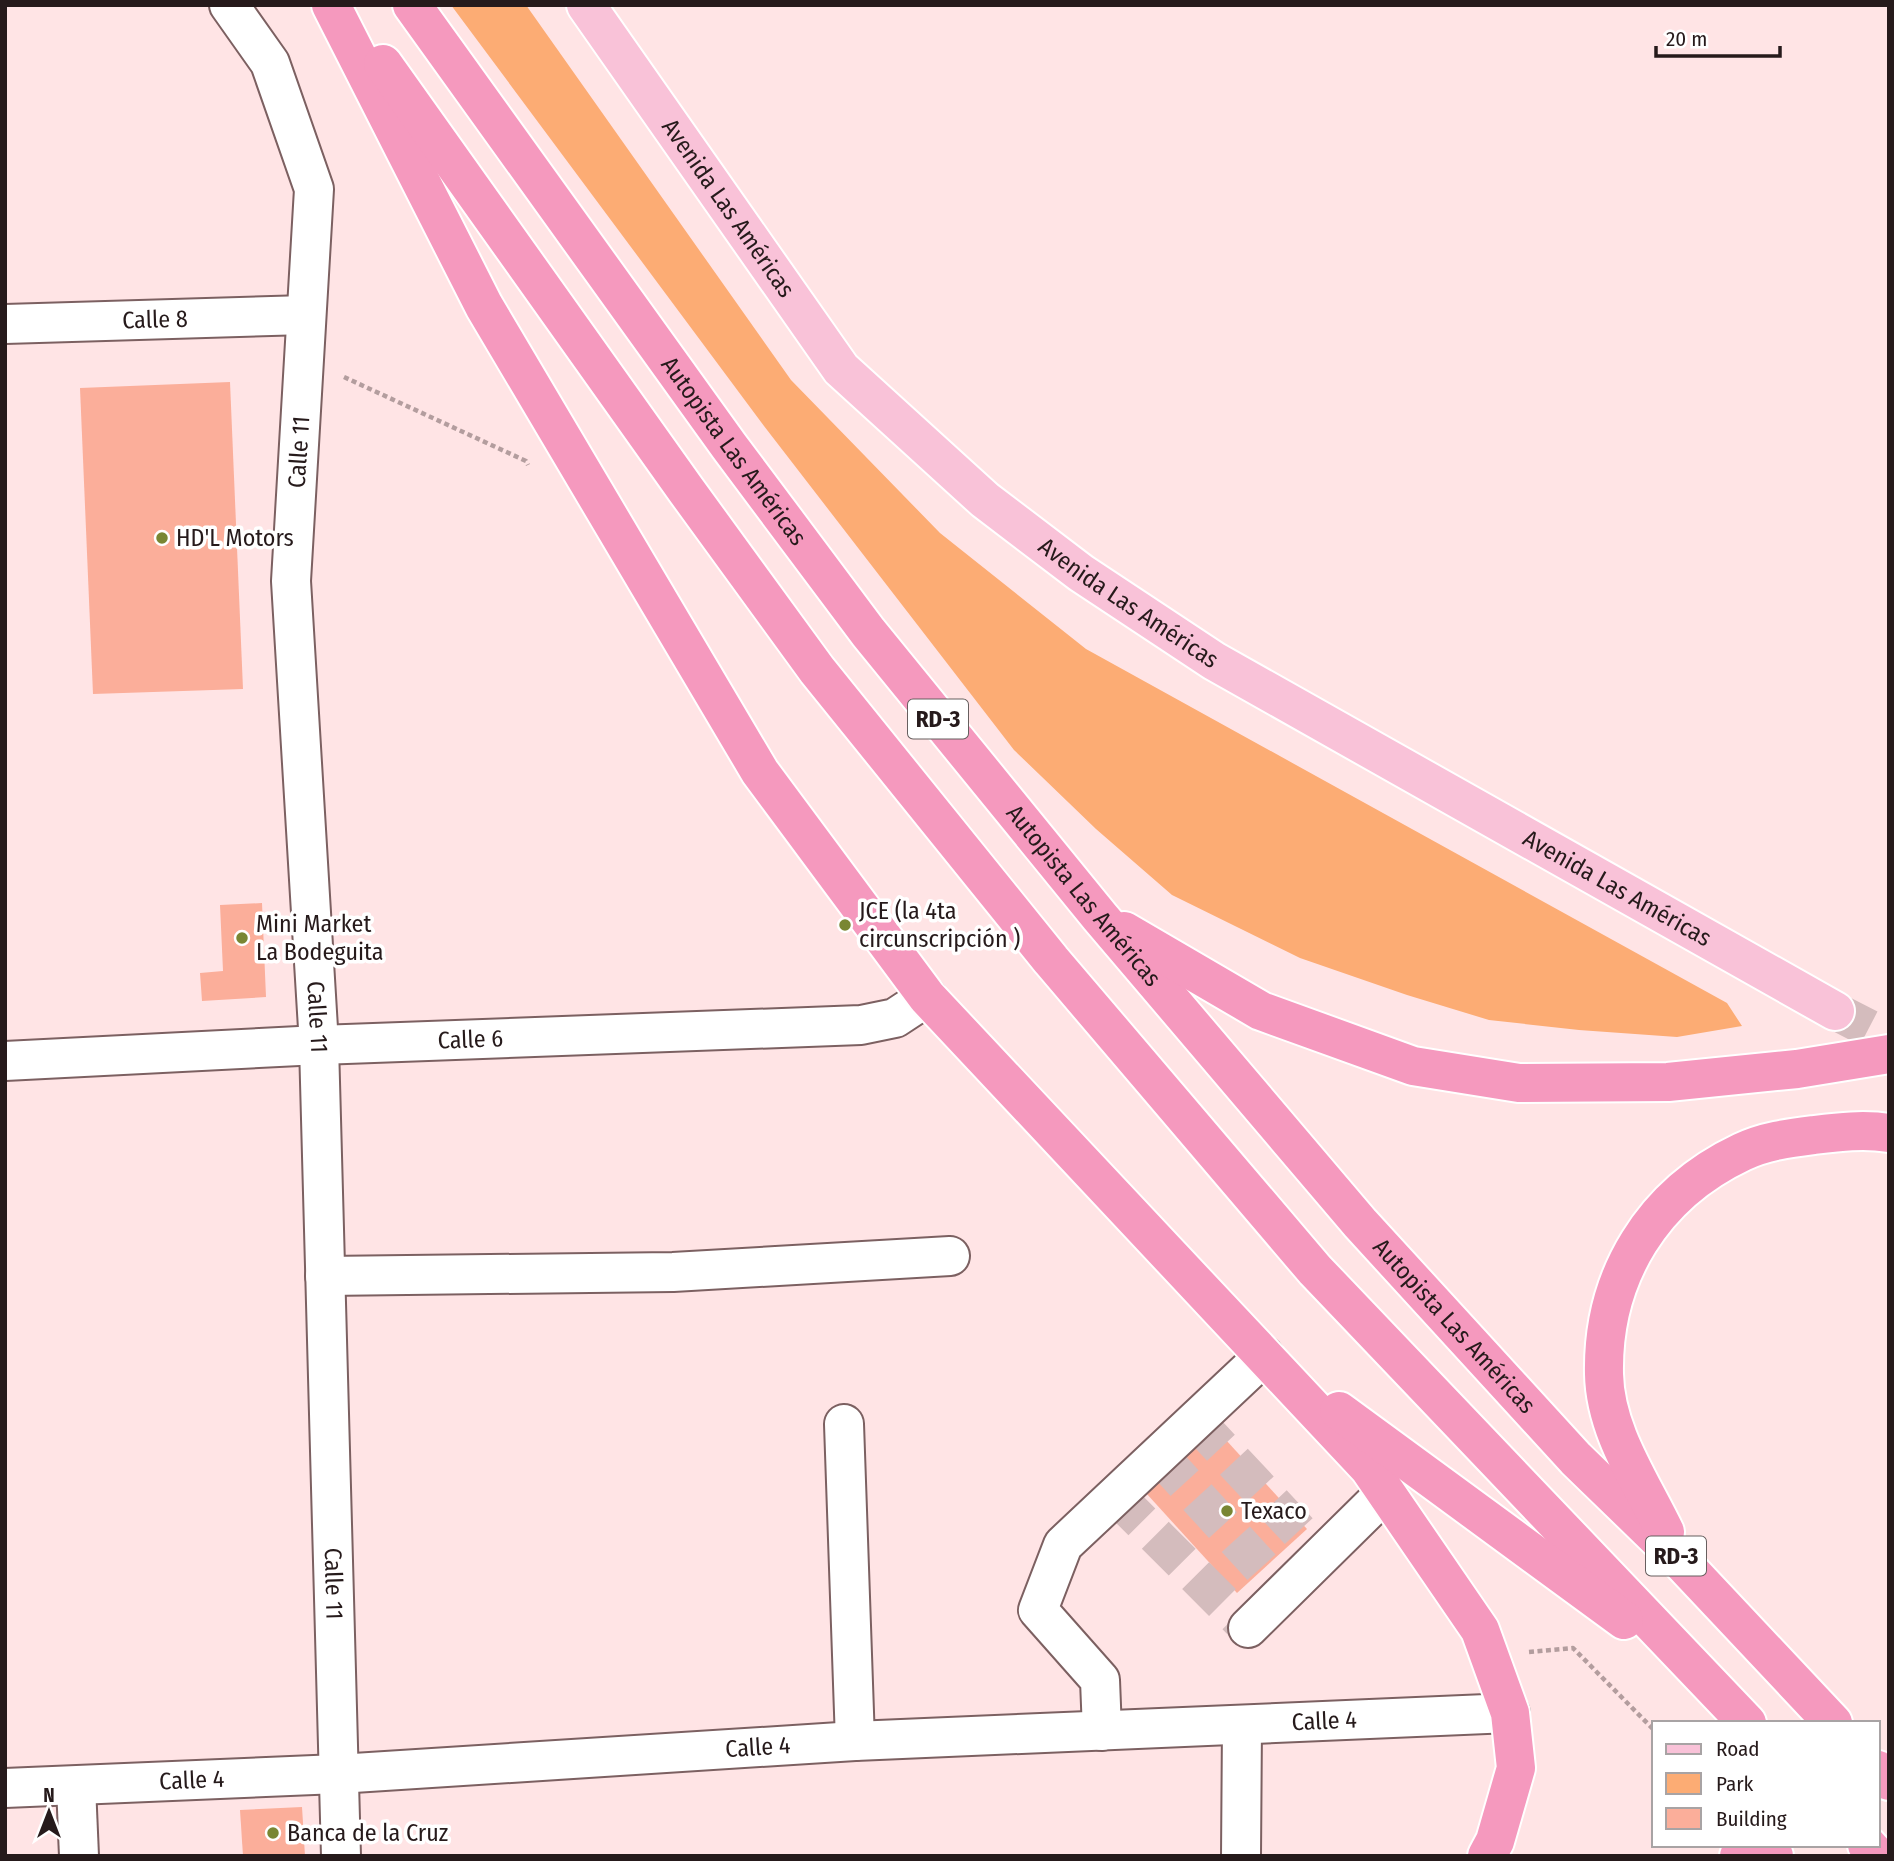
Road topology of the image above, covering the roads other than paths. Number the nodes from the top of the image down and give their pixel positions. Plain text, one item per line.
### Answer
1 (229, 5) edge
2 (331, 5) edge
3 (342, 5) edge
4 (412, 5) edge
5 (586, 5) edge
6 (306, 315) junction
7 (5, 324) edge
8 (1100, 917) junction
9 (927, 998) junction
10 (1835, 1010) tunnel mouth
11 (319, 1045) junction
12 (1889, 1054) edge
13 (5, 1061) edge
14 (1889, 1133) edge
15 (950, 1256) dead end
16 (325, 1276) junction
17 (1264, 1356) junction
18 (844, 1424) dead end
19 (1386, 1492) junction
20 (1676, 1556) junction
21 (1248, 1628) dead end
22 (1719, 1694) junction
23 (1510, 1713) junction
24 (1745, 1721) edge
25 (1831, 1721) edge
26 (1242, 1725) junction
27 (1102, 1731) junction
28 (855, 1741) junction
29 (338, 1774) junction
30 (76, 1786) junction
31 (5, 1788) edge
32 (79, 1856) edge
33 (341, 1856) edge
34 (1241, 1856) edge
35 (1487, 1856) edge
36 (1739, 1856) edge
37 (1774, 1856) edge

1 - 6 street, Calle 11
2 - 9 highway
3 - 22 highway, RD-3
4 - 8 highway, Autopista Las Américas / RD-3
5 - 10 main road, Avenida Las Américas
6 - 7 street, Calle 8
6 - 11 street, Calle 11
8 - 12 highway
8 - 20 highway, Autopista Las Américas / RD-3
9 - 11 street, Calle 6
9 - 17 highway
11 - 13 street, Calle 6
11 - 16 street, Calle 11
14 - 20 highway
15 - 16 street
16 - 29 street, Calle 11
17 - 19 highway
17 - 22 highway
17 - 27 street
18 - 28 street
19 - 21 street
19 - 23 highway
20 - 25 highway, Autopista Las Américas / RD-3
22 - 24 highway, RD-3
23 - 26 street, Calle 4
23 - 35 highway
26 - 27 street, Calle 4
26 - 34 street
27 - 28 street, Calle 4
28 - 29 street, Calle 4
29 - 30 street, Calle 4
29 - 33 street, Calle 11
30 - 31 street, Calle 4
30 - 32 street
36 - 37 highway

